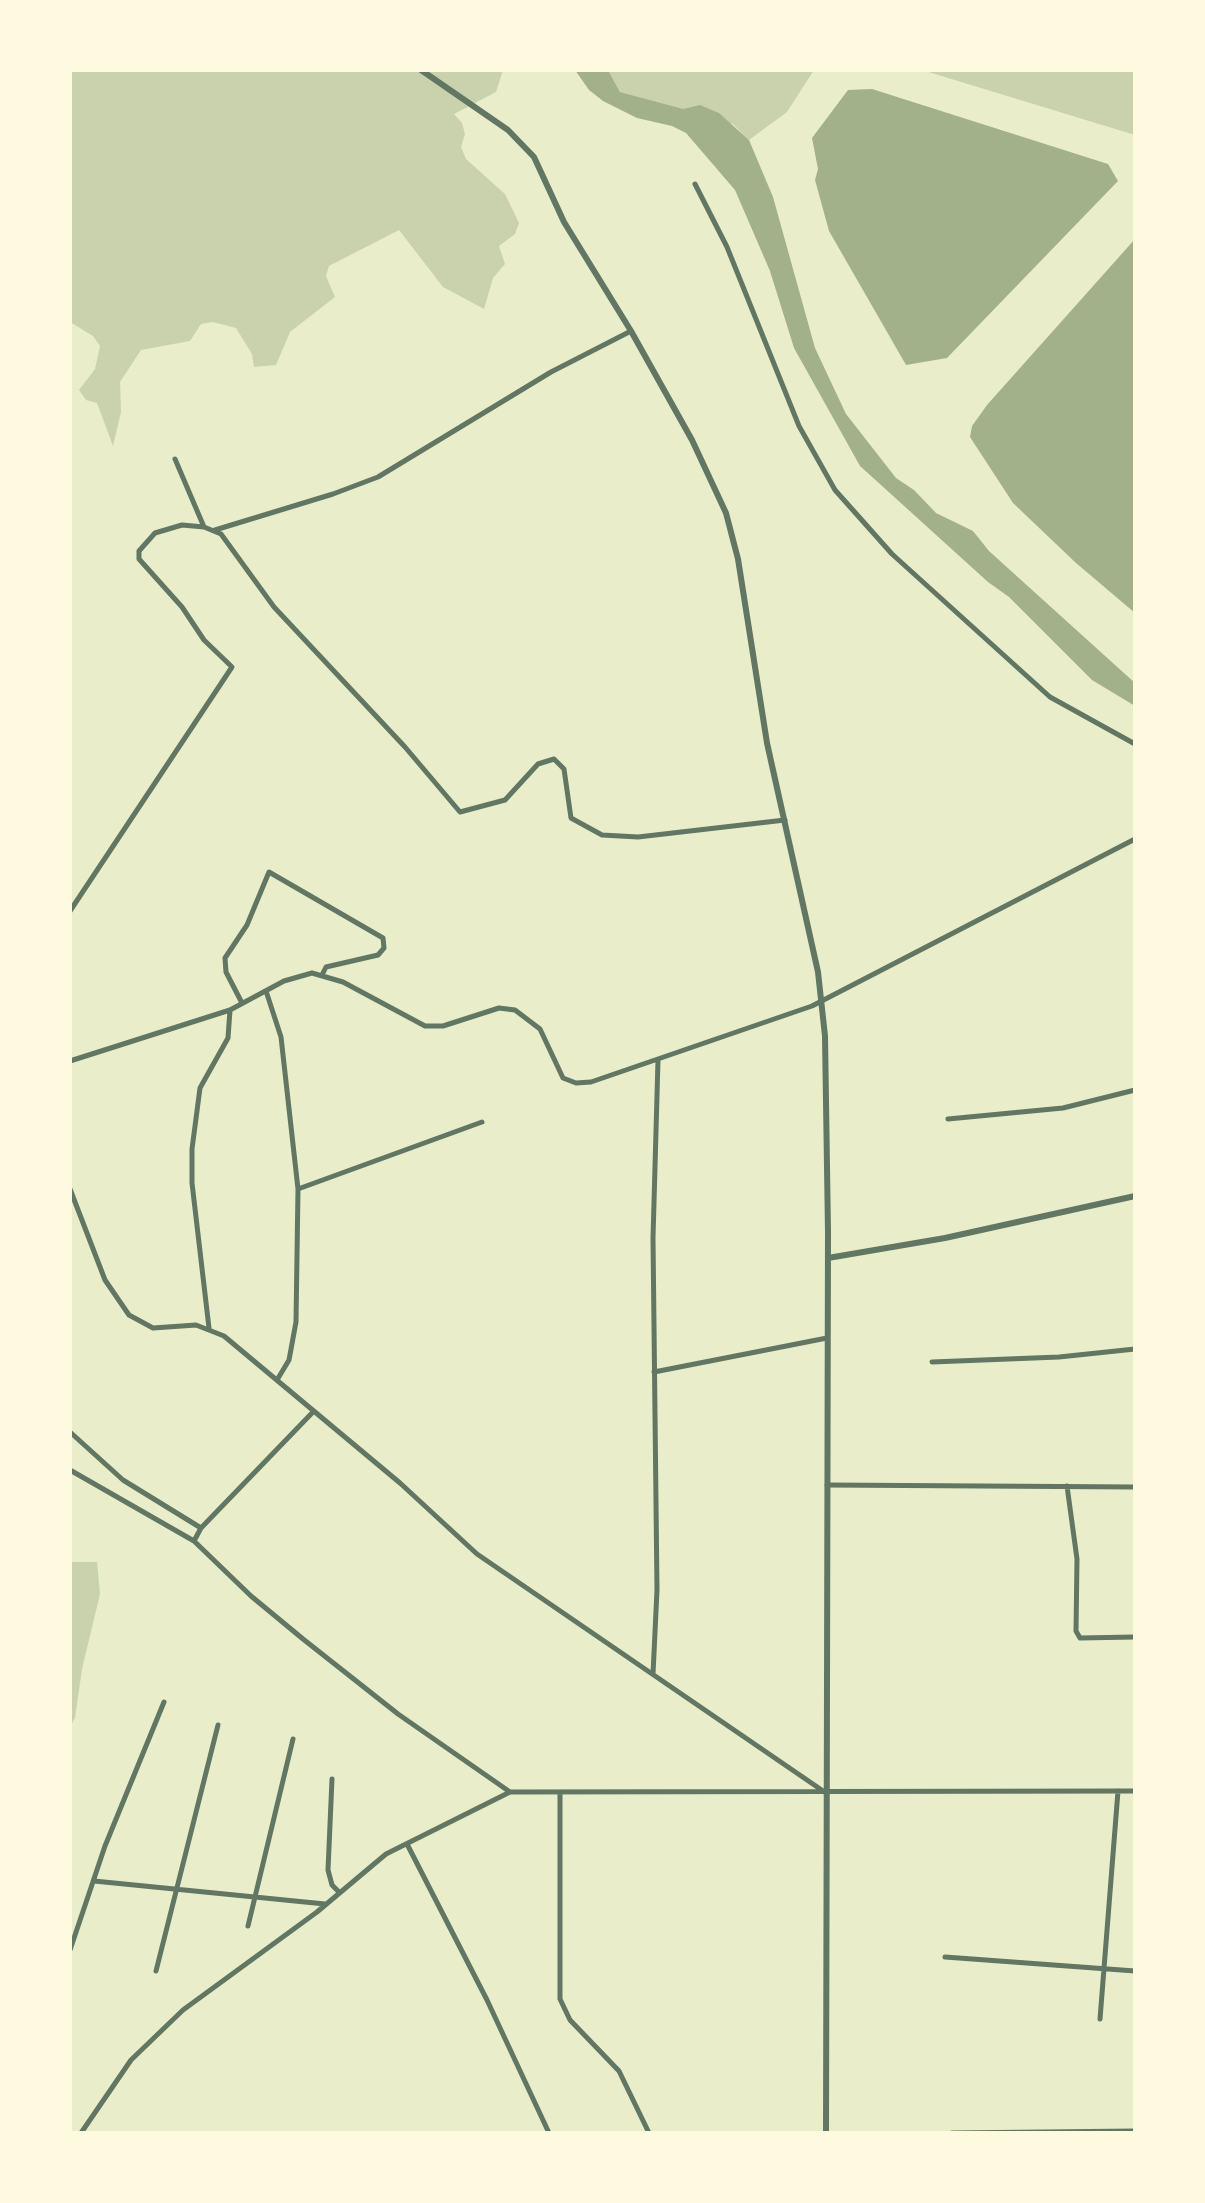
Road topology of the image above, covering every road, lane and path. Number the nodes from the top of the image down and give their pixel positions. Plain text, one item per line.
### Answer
1 (421, 70) edge
2 (695, 184) dead end
3 (631, 331) junction
4 (175, 459) dead end
5 (204, 527) junction
6 (215, 530) junction
7 (1135, 744) edge
8 (785, 820) junction
9 (1135, 839) edge
10 (70, 911) edge
11 (322, 975) junction
12 (266, 991) junction
13 (821, 998) junction
14 (242, 1003) junction
15 (230, 1010) junction
16 (658, 1060) junction
17 (70, 1061) edge
18 (1135, 1090) edge
19 (948, 1119) dead end
20 (482, 1122) dead end
21 (70, 1189) edge
22 (298, 1189) junction
23 (1135, 1196) edge
24 (828, 1258) junction
25 (209, 1328) junction
26 (827, 1338) junction
27 (1135, 1349) edge
28 (932, 1362) dead end
29 (654, 1372) junction
30 (277, 1380) junction
31 (313, 1413) junction
32 (70, 1432) edge
33 (70, 1470) edge
34 (826, 1485) junction
35 (1067, 1486) junction
36 (1135, 1487) edge
37 (201, 1528) junction
38 (194, 1541) junction
39 (1135, 1637) edge
40 (653, 1674) junction
41 (164, 1702) dead end
42 (218, 1725) dead end
43 (293, 1739) dead end
44 (332, 1779) dead end
45 (1118, 1791) junction
46 (1135, 1791) edge
47 (510, 1792) junction
48 (560, 1793) junction
49 (827, 1794) junction
50 (407, 1844) junction
51 (94, 1881) junction
52 (177, 1892) junction
53 (339, 1892) junction
54 (253, 1899) junction
55 (326, 1904) junction
56 (248, 1926) dead end
57 (70, 1950) edge
58 (945, 1957) dead end
59 (1104, 1970) junction
60 (156, 1971) dead end
61 (1135, 1971) edge
62 (1100, 2019) dead end
63 (1135, 2131) edge
64 (81, 2133) edge
65 (549, 2133) edge
66 (649, 2133) edge
67 (826, 2133) edge
68 (952, 2133) edge

1 - 3 street
2 - 7 street
3 - 6 street
3 - 8 street
4 - 5 street
5 - 6 street
5 - 10 street
6 - 8 street
8 - 13 street
9 - 13 street
11 - 12 street
11 - 14 street
11 - 16 street
12 - 14 street
12 - 22 street
13 - 16 street
13 - 24 street
14 - 15 street
15 - 17 street
15 - 25 street
16 - 29 street
18 - 19 street
20 - 22 street
21 - 25 street
22 - 30 street
23 - 24 street
24 - 26 street
25 - 30 street
26 - 29 street
26 - 34 street
27 - 28 street
29 - 40 street
30 - 31 street
31 - 37 street
31 - 40 street
32 - 37 street
33 - 38 street
34 - 35 street
34 - 49 street
35 - 36 street
35 - 39 street
37 - 38 street
38 - 47 street
40 - 49 street
41 - 51 street
42 - 52 street
43 - 54 street
44 - 53 street
45 - 46 street
45 - 49 street
45 - 59 street
47 - 48 street
47 - 50 street
48 - 49 street
48 - 66 street
49 - 67 street
50 - 53 street
50 - 65 street
51 - 52 street
51 - 57 street
52 - 54 street
52 - 60 street
53 - 55 street
54 - 55 street
54 - 56 street
55 - 64 street
58 - 59 street
59 - 61 street
59 - 62 street
63 - 68 street

